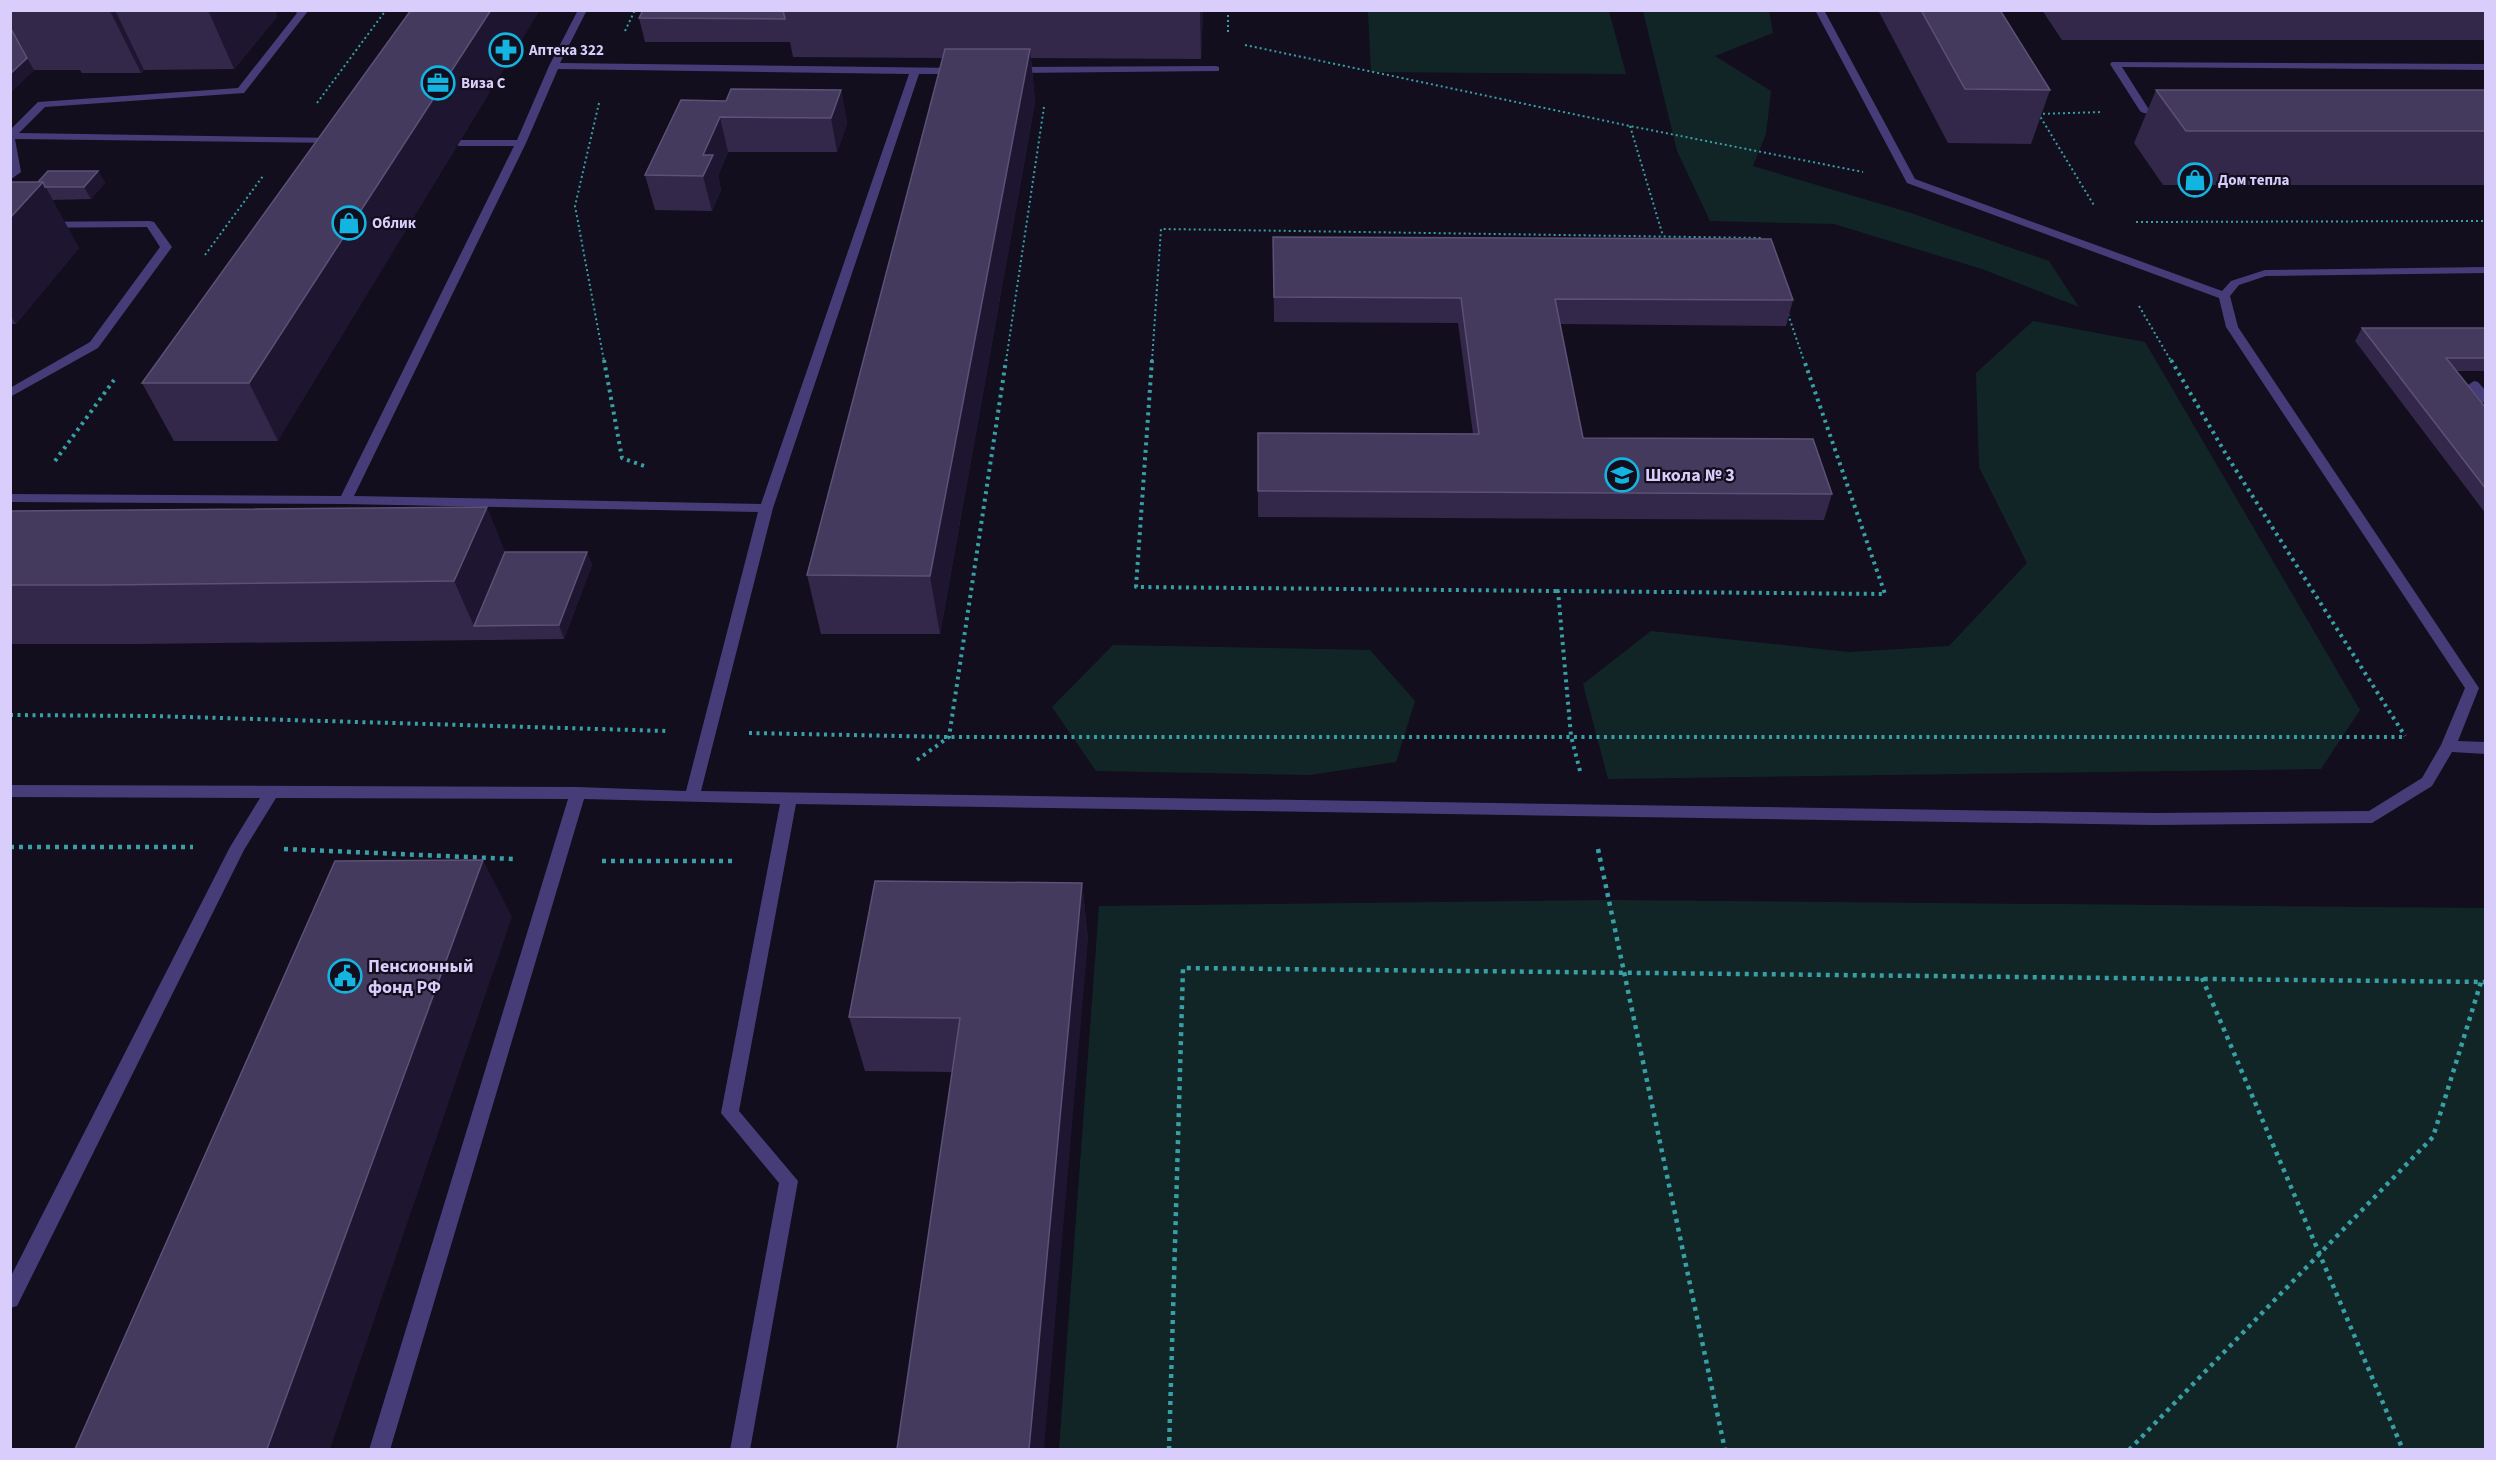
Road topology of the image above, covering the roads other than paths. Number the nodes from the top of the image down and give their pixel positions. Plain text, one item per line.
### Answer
1 (298, 10) edge
2 (583, 10) edge
3 (1819, 10) edge
4 (554, 66) junction
5 (2486, 68) edge
6 (1216, 69) dead end
7 (1002, 70) edge
8 (915, 71) junction
9 (967, 71) edge
10 (2180, 111) edge
11 (10, 136) edge
12 (343, 141) edge
13 (459, 143) dead end
14 (520, 143) junction
15 (10, 177) edge
16 (10, 225) edge
17 (2486, 270) edge
18 (2224, 296) junction
19 (2486, 386) edge
20 (10, 393) edge
21 (2486, 399) edge
22 (10, 498) edge
23 (345, 500) junction
24 (766, 508) junction
25 (2448, 746) junction
26 (2486, 747) edge
27 (10, 791) edge
28 (272, 792) junction
29 (578, 793) junction
30 (692, 797) junction
31 (789, 799) junction
32 (10, 1299) edge
33 (379, 1449) edge
34 (740, 1449) edge

1 - 11 street
2 - 4 street
3 - 18 street
4 - 8 street
4 - 14 street
5 - 10 street
6 - 7 street
8 - 9 street
8 - 24 street
11 - 12 street
11 - 15 street
13 - 14 street
14 - 23 street
16 - 20 street
17 - 18 street
18 - 25 street
19 - 21 street
22 - 23 street
23 - 24 street
24 - 30 street
25 - 26 street
25 - 31 street
27 - 28 street
28 - 29 street
28 - 32 street
29 - 30 street
29 - 33 street
30 - 31 street
31 - 34 street

